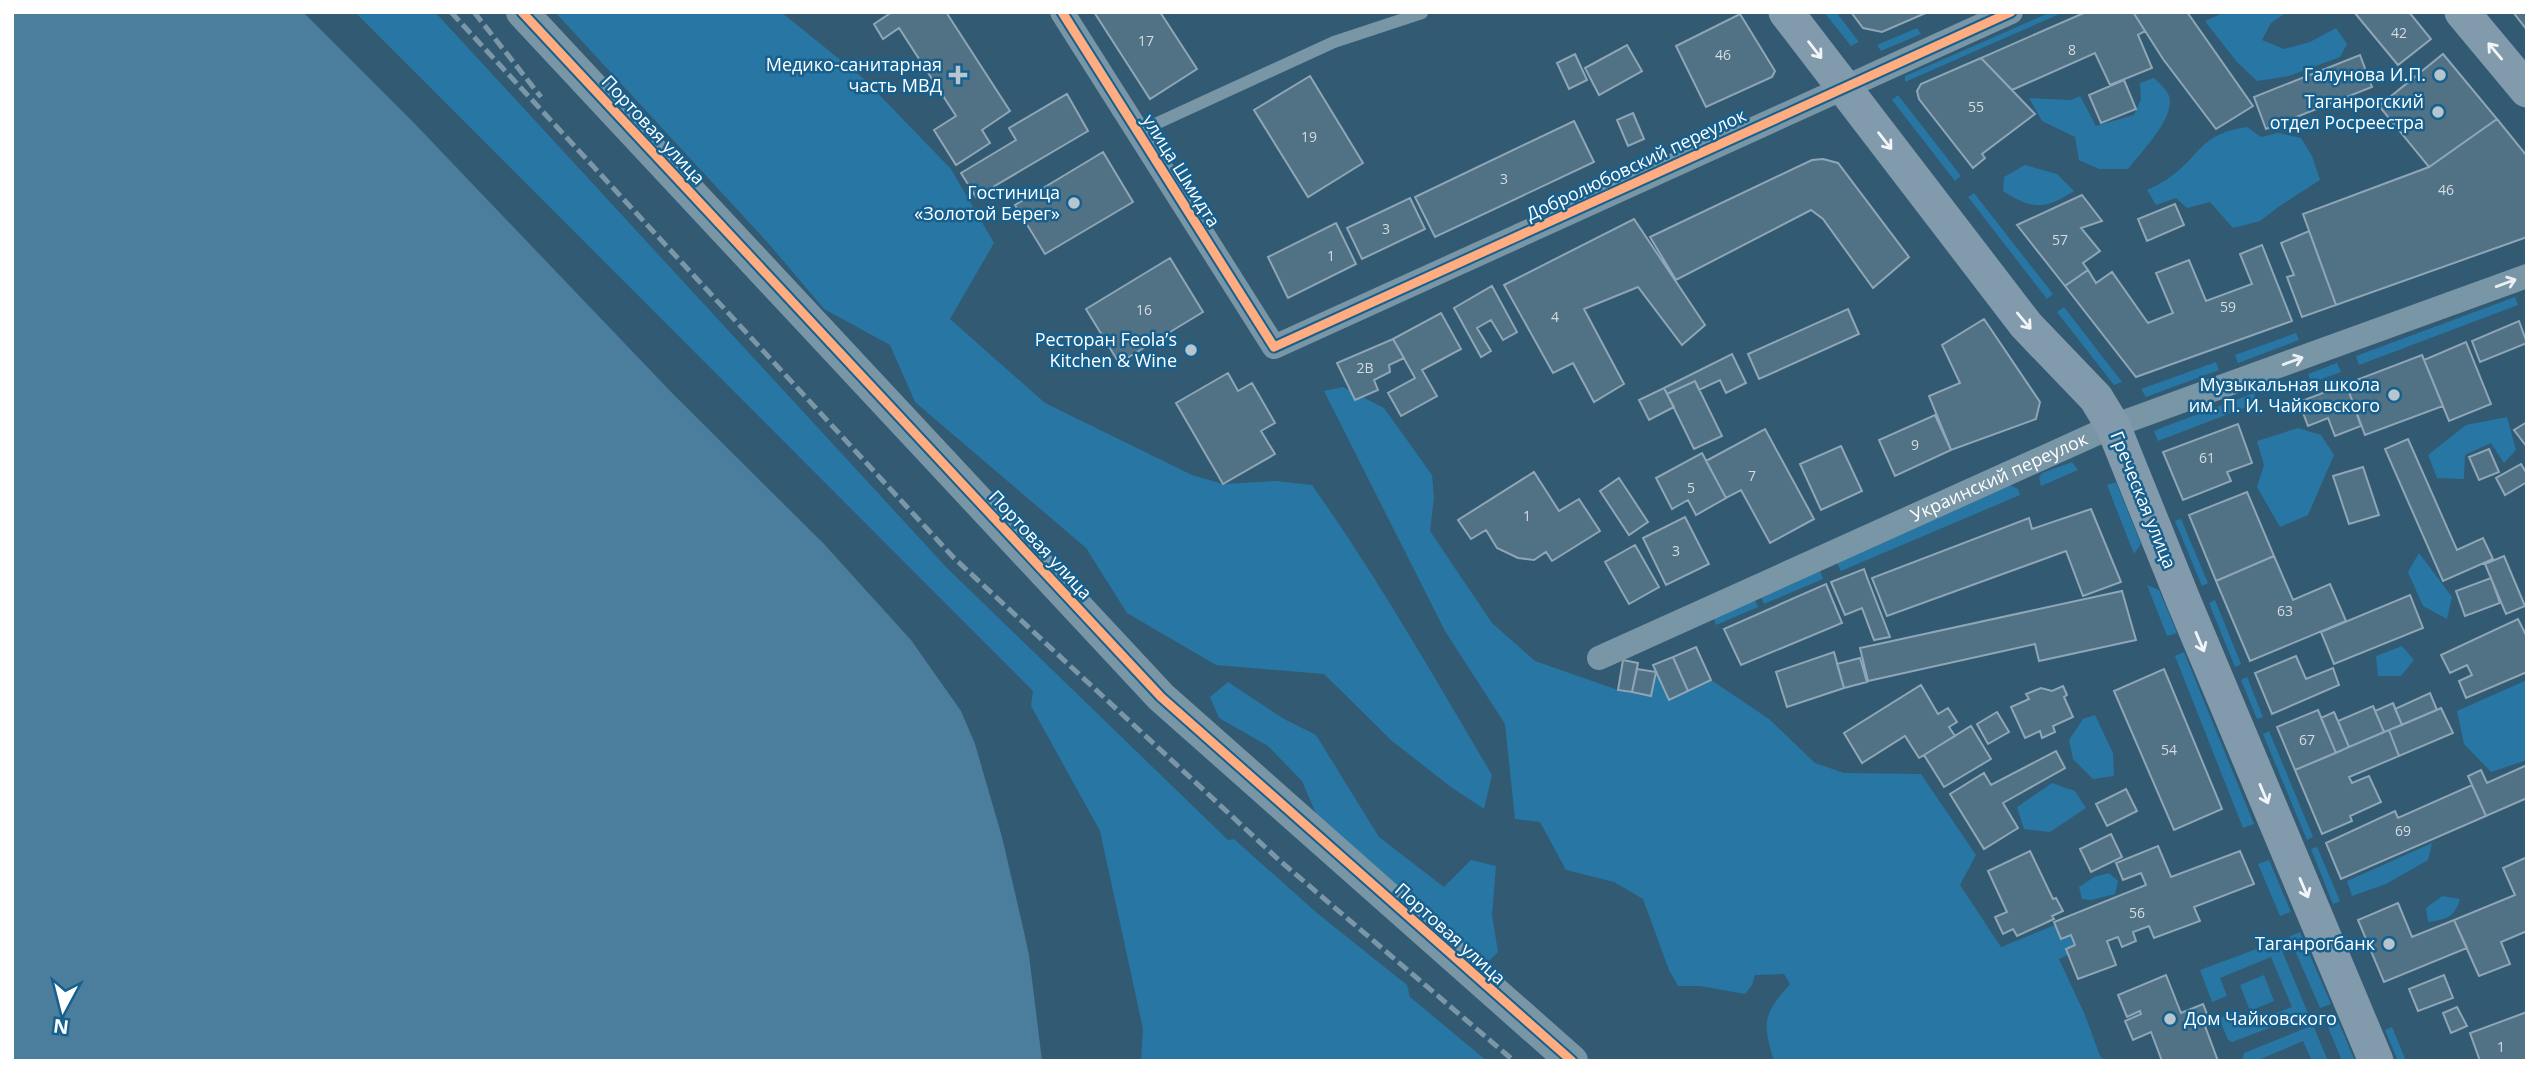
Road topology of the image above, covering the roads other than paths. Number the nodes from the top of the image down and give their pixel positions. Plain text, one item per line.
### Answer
1 (522, 12) edge
2 (1062, 12) edge
3 (1786, 12) edge
4 (2011, 12) edge
5 (2462, 12) edge
6 (1422, 13) edge
7 (1844, 87) junction
8 (2527, 90) edge
9 (1138, 132) junction
10 (2527, 276) edge
11 (1274, 347) joint
12 (2113, 426) junction
13 (1599, 659) dead end
14 (1572, 1061) edge
15 (2376, 1061) edge

1 - 14 street, Портовая улица
2 - 9 street, улица Шмидта
3 -> 7 main road, Греческая улица
4 - 7 street, Добролюбовский переулок
8 -> 5 main road
6 - 9 lane
7 - 11 street, Добролюбовский переулок
7 -> 12 main road, Греческая улица
9 - 11 street, улица Шмидта
12 -> 10 street, Украинский переулок
12 - 13 street, Украинский переулок
12 -> 15 main road, Греческая улица

